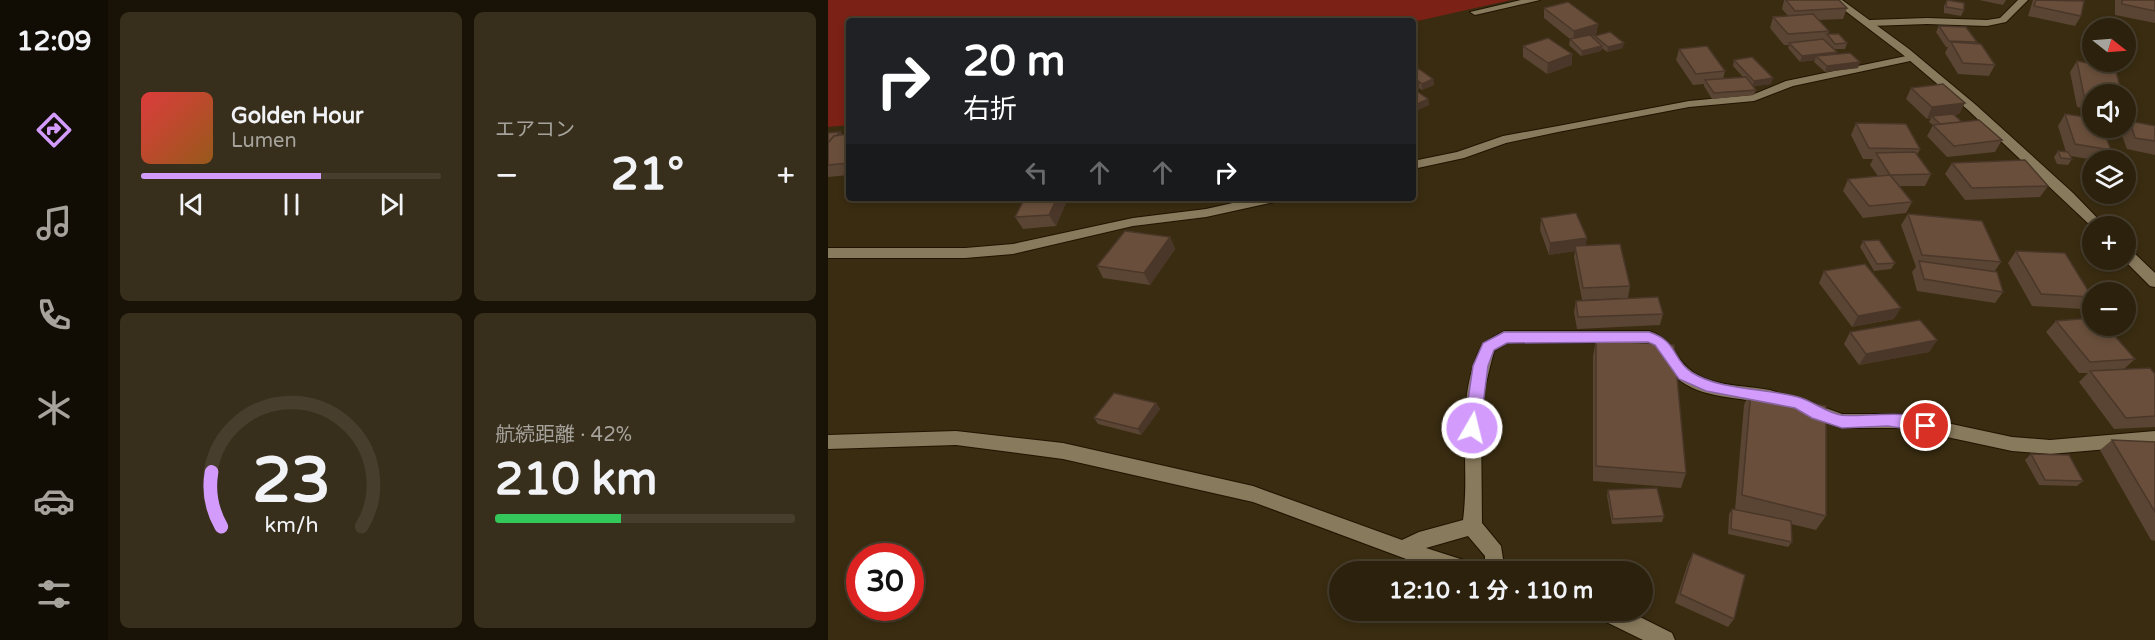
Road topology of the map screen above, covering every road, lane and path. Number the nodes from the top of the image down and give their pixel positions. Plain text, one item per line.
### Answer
1 (1535, 0) edge
2 (1836, 0) edge
3 (2023, 0) edge
4 (1475, 12) dead end
5 (1870, 23) junction
6 (1911, 58) junction
7 (1416, 164) edge
8 (1260, 201) edge
9 (2088, 216) edge
10 (828, 253) edge
11 (2136, 263) edge
12 (2155, 282) edge
13 (2155, 438) edge
14 (828, 442) edge
15 (1472, 525) junction
16 (1403, 550) junction
17 (1438, 561) edge
18 (1494, 561) edge
19 (1626, 621) edge
20 (1665, 640) edge

1 - 4 street
2 - 5 street
3 - 5 street
5 - 6 street
6 - 7 street
6 - 9 street
8 - 10 street
11 - 12 street
13 - 15 street
14 - 16 street
15 - 16 street
15 - 18 street
16 - 17 street
19 - 20 street

